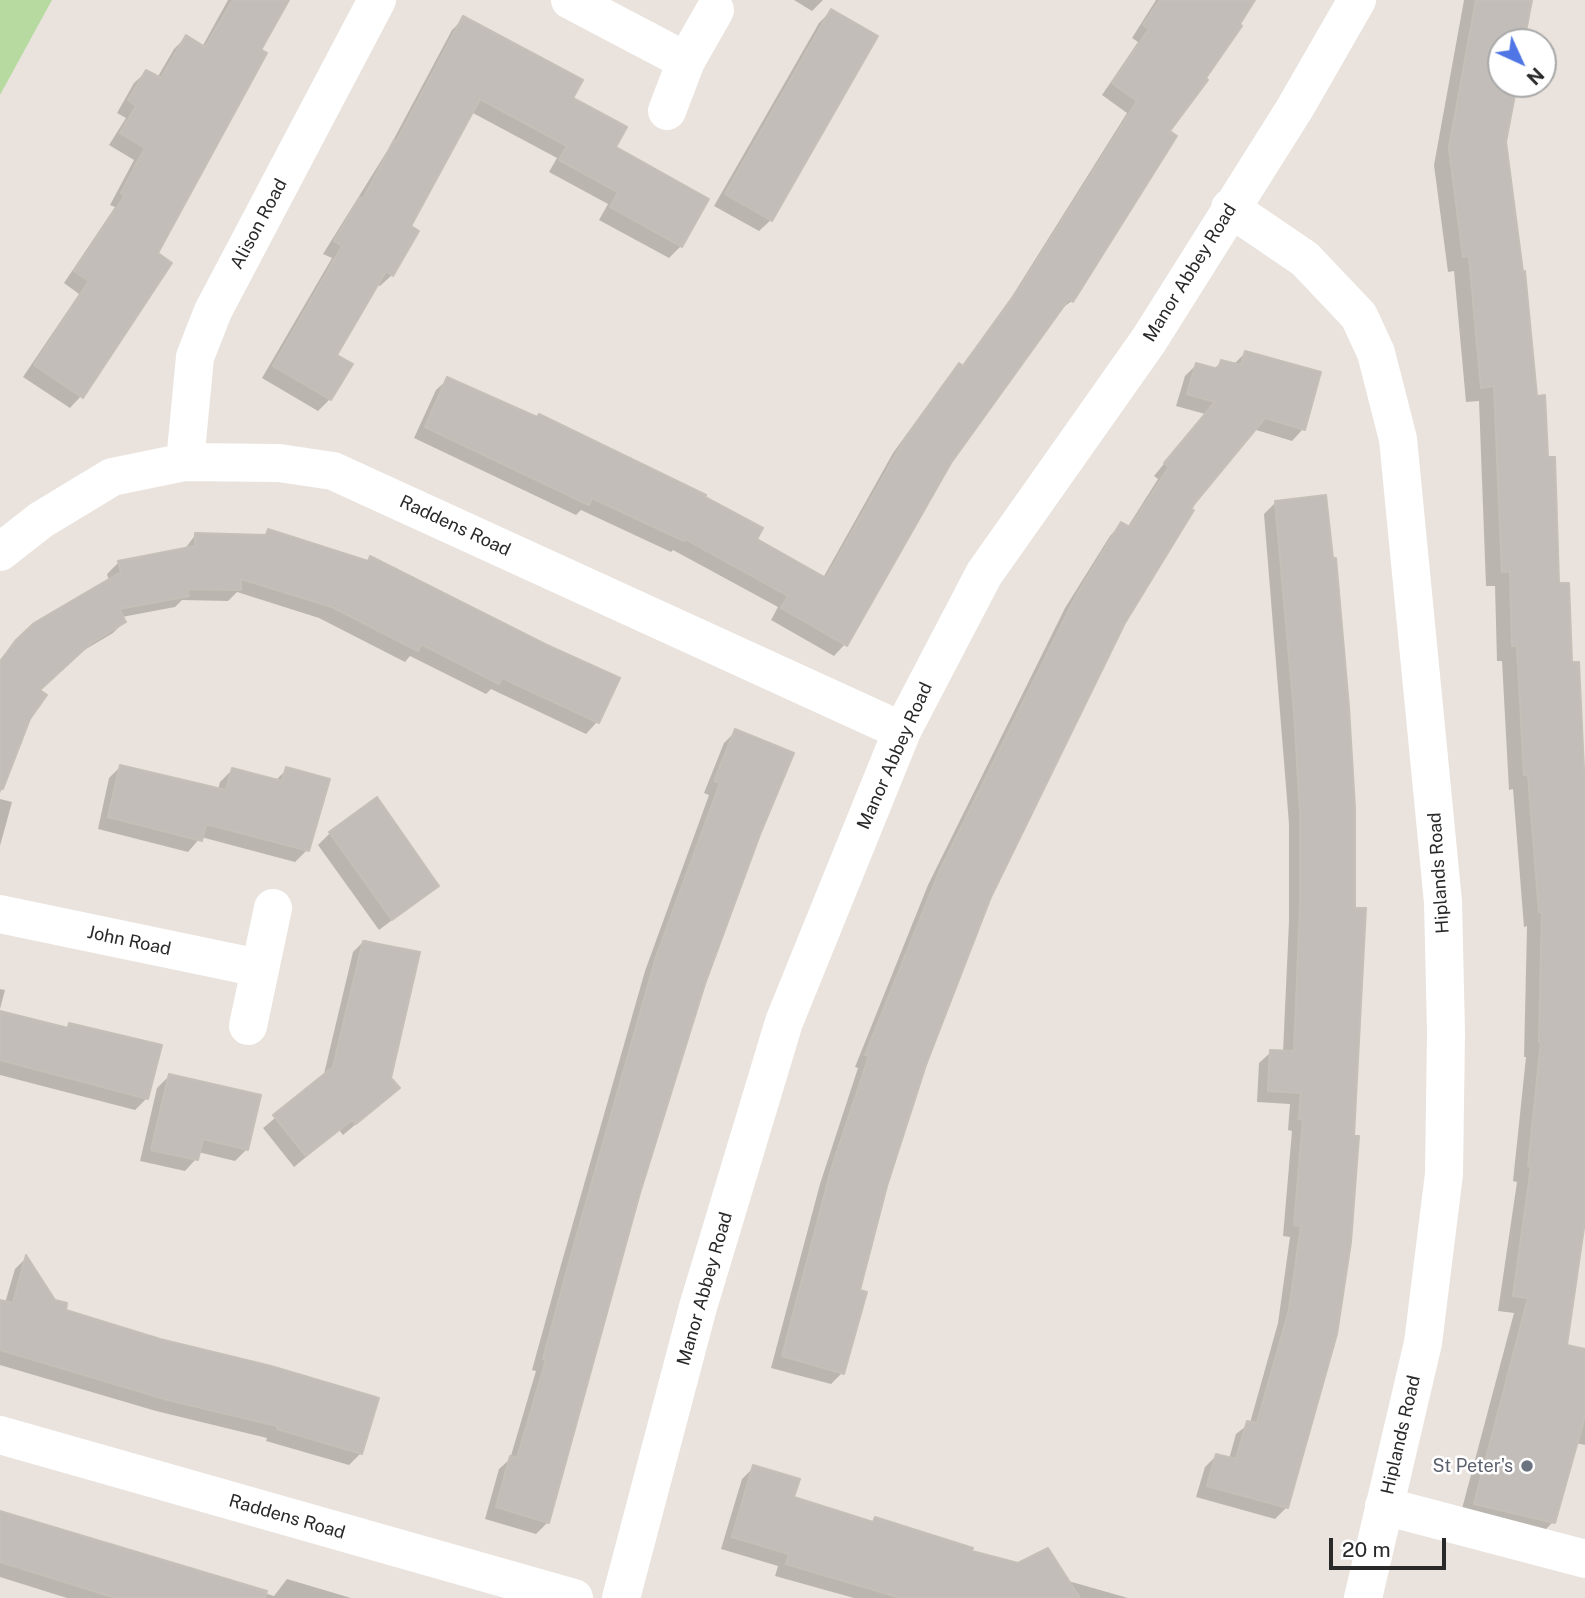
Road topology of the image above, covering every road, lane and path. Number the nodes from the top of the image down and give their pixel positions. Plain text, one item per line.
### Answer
1 (377, 0) edge
2 (570, 0) edge
3 (1357, 0) edge
4 (715, 10) dead end
5 (686, 61) junction
6 (667, 111) dead end
7 (1230, 208) junction
8 (184, 462) junction
9 (0, 552) edge
10 (902, 731) junction
11 (272, 908) dead end
12 (0, 915) edge
13 (258, 968) junction
14 (248, 1026) dead end
15 (0, 1435) edge
16 (1384, 1506) junction
17 (1585, 1559) edge
18 (574, 1598) edge
19 (621, 1598) edge
20 (1363, 1598) edge

1 - 8 street, Alison Road
2 - 5 street
3 - 7 street, Manor Abbey Road
4 - 5 street
5 - 6 street
7 - 10 street, Manor Abbey Road
7 - 16 street, Hiplands Road
8 - 9 street, Raddens Road
8 - 10 street, Raddens Road
10 - 19 street, Manor Abbey Road
11 - 13 street
12 - 13 street, John Road
13 - 14 street
15 - 18 street, Raddens Road
16 - 17 street
16 - 20 street, Hiplands Road

